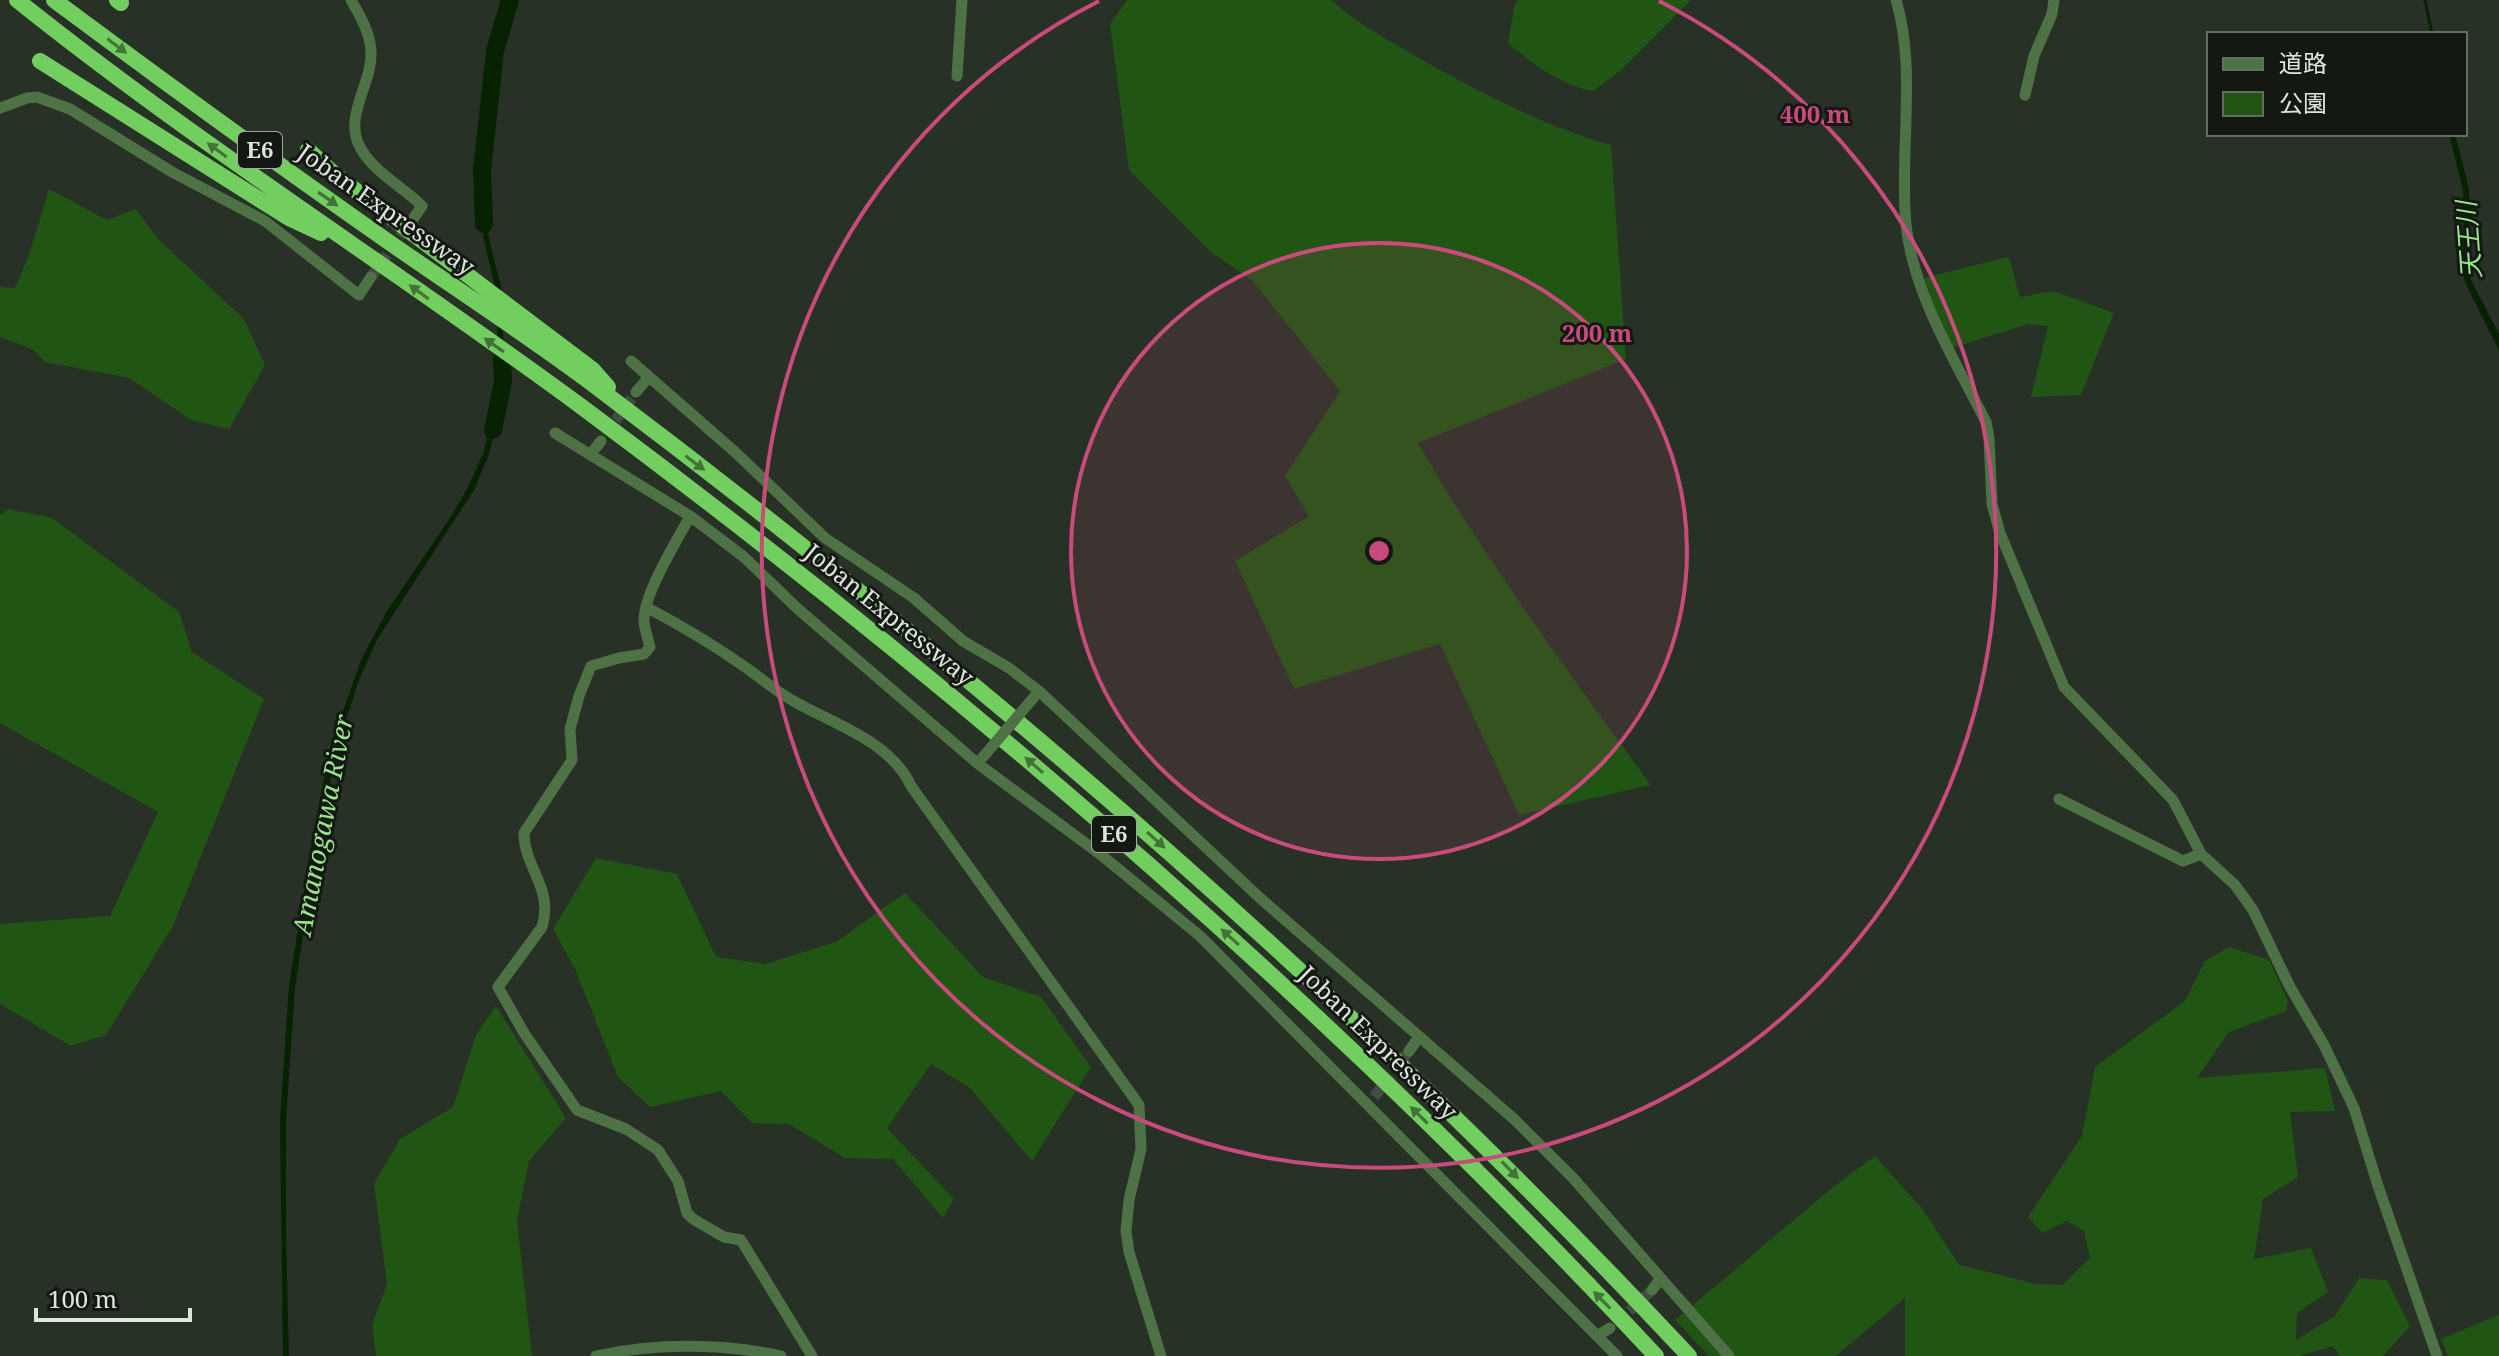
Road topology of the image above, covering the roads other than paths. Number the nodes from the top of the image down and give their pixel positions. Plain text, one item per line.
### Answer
1 (17, 0) edge
2 (54, 0) edge
3 (351, 0) edge
4 (962, 0) edge
5 (1896, 0) edge
6 (2054, 0) edge
7 (40, 61) dead end
8 (957, 76) dead end
9 (2025, 95) dead end
10 (0, 108) edge
11 (308, 150) dead end
12 (413, 219) dead end
13 (373, 259) junction
14 (371, 277) tunnel mouth
15 (631, 361) dead end
16 (648, 378) junction
17 (636, 392) tunnel mouth
18 (633, 415) junction
19 (555, 433) dead end
20 (601, 441) tunnel mouth
21 (590, 455) junction
22 (690, 516) junction
23 (646, 607) junction
24 (1037, 694) junction
25 (980, 760) junction
26 (2059, 799) dead end
27 (2201, 854) junction
28 (1419, 1037) junction
29 (1409, 1051) tunnel mouth
30 (1660, 1279) junction
31 (1652, 1290) tunnel mouth
32 (1610, 1328) tunnel mouth
33 (1597, 1336) junction
34 (596, 1356) edge
35 (781, 1356) edge
36 (812, 1356) edge
37 (1161, 1356) edge
38 (1617, 1356) edge
39 (1656, 1356) edge
40 (1689, 1356) edge
41 (1729, 1356) edge
42 (2437, 1356) edge

13 -> 1 highway, Joban Expressway / E6
2 -> 18 highway, Joban Expressway / E6
3 - 12 street
4 - 8 street
5 - 27 street
6 - 9 street
7 - 13 highway
10 - 14 street
11 - 18 highway
39 -> 13 highway, Joban Expressway / E6
15 - 16 street
16 - 17 street
16 - 24 street
18 -> 40 highway, Joban Expressway / E6
19 - 21 street
20 - 21 street
21 - 22 street
22 - 23 street
22 - 25 street
23 - 36 street
23 - 37 street
24 - 25 street, bridge
24 - 28 street
25 - 33 street
26 - 27 street
27 - 42 street
28 - 29 street
28 - 30 street
30 - 31 street
30 - 41 street
32 - 33 street
33 - 38 street
34 - 35 street

